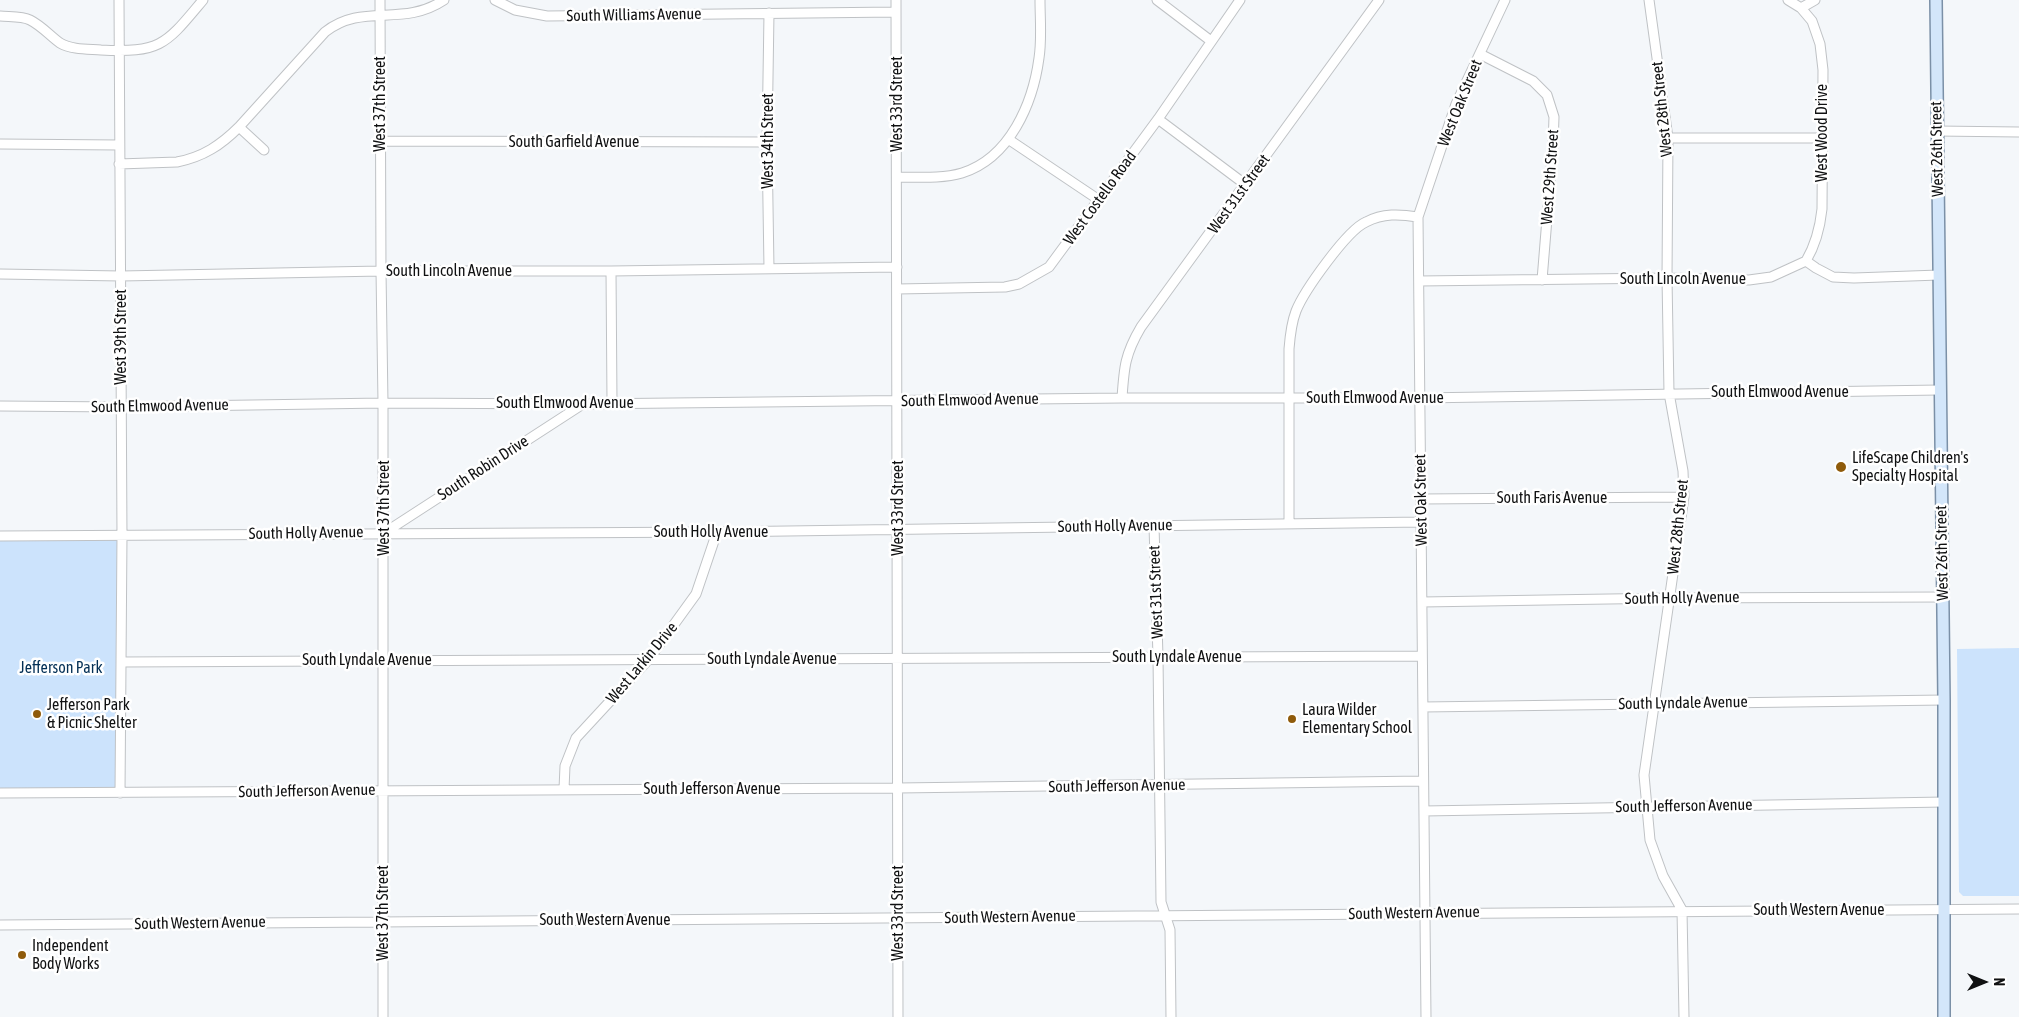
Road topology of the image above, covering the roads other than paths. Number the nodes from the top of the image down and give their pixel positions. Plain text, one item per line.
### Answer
1 (119, 0) edge
2 (203, 0) edge
3 (380, 0) edge
4 (444, 0) edge
5 (496, 0) edge
6 (896, 0) edge
7 (1040, 0) edge
8 (1157, 0) edge
9 (1240, 0) edge
10 (1379, 0) edge
11 (1505, 0) edge
12 (1649, 0) edge
13 (1788, 0) edge
14 (1815, 0) edge
15 (1936, 0) edge
16 (1801, 8) junction
17 (896, 12) junction
18 (769, 13) junction
19 (0, 16) edge
20 (380, 16) junction
21 (1211, 41) junction
22 (119, 51) junction
23 (1480, 54) junction
24 (1158, 119) junction
25 (239, 127) junction
26 (1936, 131) junction
27 (2019, 132) edge
28 (1668, 138) junction
29 (1822, 138) junction
30 (1008, 139) junction
31 (380, 141) junction
32 (767, 142) junction
33 (0, 144) edge
34 (119, 144) junction
35 (264, 150) dead end
36 (119, 164) junction
37 (897, 177) junction
38 (1246, 184) junction
39 (1099, 200) junction
40 (1418, 217) junction
41 (1806, 261) junction
42 (898, 267) junction
43 (770, 269) junction
44 (381, 271) junction
45 (611, 271) junction
46 (0, 274) edge
47 (1939, 275) junction
48 (121, 276) junction
49 (1667, 278) junction
50 (1542, 280) junction
51 (1419, 281) junction
52 (897, 289) junction
53 (1939, 390) junction
54 (1669, 393) junction
55 (1122, 398) junction
56 (1290, 398) junction
57 (1420, 398) junction
58 (898, 401) junction
59 (612, 402) junction
60 (384, 403) junction
61 (583, 404) junction
62 (0, 406) edge
63 (121, 407) junction
64 (1684, 497) junction
65 (1421, 499) junction
66 (1421, 522) junction
67 (1289, 523) junction
68 (1154, 526) junction
69 (898, 529) junction
70 (717, 532) junction
71 (384, 533) junction
72 (122, 535) junction
73 (0, 536) edge
74 (1943, 597) junction
75 (1671, 598) junction
76 (1422, 602) junction
77 (1422, 656) junction
78 (1158, 657) junction
79 (649, 659) junction
80 (898, 659) junction
81 (384, 660) junction
82 (121, 662) junction
83 (1944, 700) junction
84 (1655, 703) junction
85 (1423, 707) junction
86 (1423, 781) junction
87 (1159, 785) junction
88 (898, 788) junction
89 (564, 789) junction
90 (382, 790) junction
91 (0, 793) edge
92 (120, 793) junction
93 (1944, 802) junction
94 (1646, 806) junction
95 (1424, 811) junction
96 (1944, 909) junction
97 (2019, 909) edge
98 (1682, 910) junction
99 (1424, 912) junction
100 (1166, 916) junction
101 (898, 919) junction
102 (383, 921) junction
103 (0, 925) edge
104 (383, 1017) edge
105 (898, 1017) edge
106 (1171, 1017) edge
107 (1426, 1017) edge
108 (1684, 1017) edge
109 (1944, 1017) edge

1 - 22 street, West 39th Street
2 - 22 street
3 - 20 street, West 37th Street
4 - 20 street
5 - 18 street, South Williams Avenue
6 - 17 street, West 33rd Street
7 - 30 street
8 - 21 street
9 - 21 street, West Costello Road
10 - 38 street, West 31st Street
11 - 23 street, West Oak Street
12 - 28 street, West 28th Street
13 - 16 street
14 - 16 street
15 - 26 main road, West 26th Street
16 - 29 street, West Wood Drive
17 - 18 street, South Williams Avenue
17 - 37 street, West 33rd Street
18 - 32 street, West 34th Street
19 - 22 street
20 - 25 street
20 - 31 street, West 37th Street
21 - 24 street, West Costello Road
22 - 34 street, West 39th Street
23 - 40 street, West Oak Street
23 - 50 street, West 29th Street
24 - 38 street
24 - 39 street, West Costello Road
25 - 35 street
25 - 36 street
26 - 27 street
26 - 47 main road, West 26th Street
28 - 29 street
28 - 49 street, West 28th Street
29 - 41 street, West Wood Drive
30 - 37 street
30 - 39 street
31 - 32 street, South Garfield Avenue
31 - 44 street, West 37th Street
32 - 43 street, West 34th Street
33 - 34 street
34 - 36 street, West 39th Street
36 - 48 street, West 39th Street
37 - 42 street, West 33rd Street
38 - 55 street, West 31st Street
39 - 52 street, West Costello Road
40 - 51 street, West Oak Street
40 - 56 street
41 - 47 street
41 - 49 street, South Lincoln Avenue
42 - 43 street, South Lincoln Avenue
42 - 52 street, West 33rd Street
43 - 45 street, South Lincoln Avenue
44 - 45 street, South Lincoln Avenue
44 - 48 street, South Lincoln Avenue
44 - 60 street, West 37th Street
45 - 59 street
46 - 48 street, South Lincoln Avenue
47 - 53 main road, West 26th Street
48 - 63 street, West 39th Street
49 - 50 street, South Lincoln Avenue
49 - 54 street, West 28th Street
50 - 51 street, South Lincoln Avenue
51 - 57 street, West Oak Street
52 - 58 street, West 33rd Street
53 - 54 street, South Elmwood Avenue
53 - 74 main road, West 26th Street
54 - 57 street, South Elmwood Avenue
54 - 64 street, West 28th Street
55 - 56 street, South Elmwood Avenue
55 - 58 street, South Elmwood Avenue
56 - 57 street, South Elmwood Avenue
56 - 67 street
57 - 65 street, West Oak Street
58 - 59 street, South Elmwood Avenue
58 - 69 street, West 33rd Street
59 - 61 street, South Elmwood Avenue
60 - 61 street, South Elmwood Avenue
60 - 63 street, South Elmwood Avenue
60 - 71 street, West 37th Street
61 - 71 street, South Robin Drive
62 - 63 street, South Elmwood Avenue
63 - 72 street, West 39th Street
64 - 65 street, South Faris Avenue
64 - 75 street, West 28th Street
65 - 66 street, West Oak Street
66 - 67 street, South Holly Avenue
66 - 76 street, West Oak Street
67 - 68 street, South Holly Avenue
68 - 69 street, South Holly Avenue
68 - 78 street, West 31st Street
69 - 70 street, South Holly Avenue
69 - 80 street, West 33rd Street
70 - 71 street, South Holly Avenue
70 - 79 street, West Larkin Drive
71 - 72 street, South Holly Avenue
71 - 81 street, West 37th Street
72 - 73 street, South Holly Avenue
72 - 82 street, West 39th Street
74 - 75 street, South Holly Avenue
74 - 83 main road, West 26th Street
75 - 76 street, South Holly Avenue
75 - 84 street, West 28th Street
76 - 77 street, West Oak Street
77 - 78 street, South Lyndale Avenue
77 - 85 street, West Oak Street
78 - 80 street, South Lyndale Avenue
78 - 87 street, West 31st Street
79 - 80 street, South Lyndale Avenue
79 - 81 street, South Lyndale Avenue
79 - 89 street, West Larkin Drive
80 - 88 street, West 33rd Street
81 - 82 street, South Lyndale Avenue
81 - 90 street, West 37th Street
82 - 92 street, West 39th Street
83 - 84 street, South Lyndale Avenue
83 - 93 main road, West 26th Street
84 - 85 street, South Lyndale Avenue
84 - 94 street, West 28th Street
85 - 86 street, West Oak Street
86 - 87 street, South Jefferson Avenue
86 - 95 street, West Oak Street
87 - 88 street, South Jefferson Avenue
87 - 100 street, West 31st Street
88 - 89 street, South Jefferson Avenue
88 - 101 street, West 33rd Street
89 - 90 street, South Jefferson Avenue
90 - 92 street, South Jefferson Avenue
90 - 102 street, West 37th Street
91 - 92 street, South Jefferson Avenue
93 - 94 street, South Jefferson Avenue
93 - 96 main road, West 26th Street
94 - 95 street, South Jefferson Avenue
94 - 98 street, West 28th Street
95 - 99 street, West Oak Street
96 - 97 street, South Western Avenue
96 - 98 street, South Western Avenue
96 - 109 main road, West 26th Street
98 - 99 street, South Western Avenue
98 - 108 street, West 28th Street
99 - 100 street, South Western Avenue
99 - 107 street, West Oak Street
100 - 101 street, South Western Avenue
100 - 106 street, West 31st Street
101 - 102 street, South Western Avenue
101 - 105 street, West 33rd Street
102 - 103 street, South Western Avenue
102 - 104 street, West 37th Street

